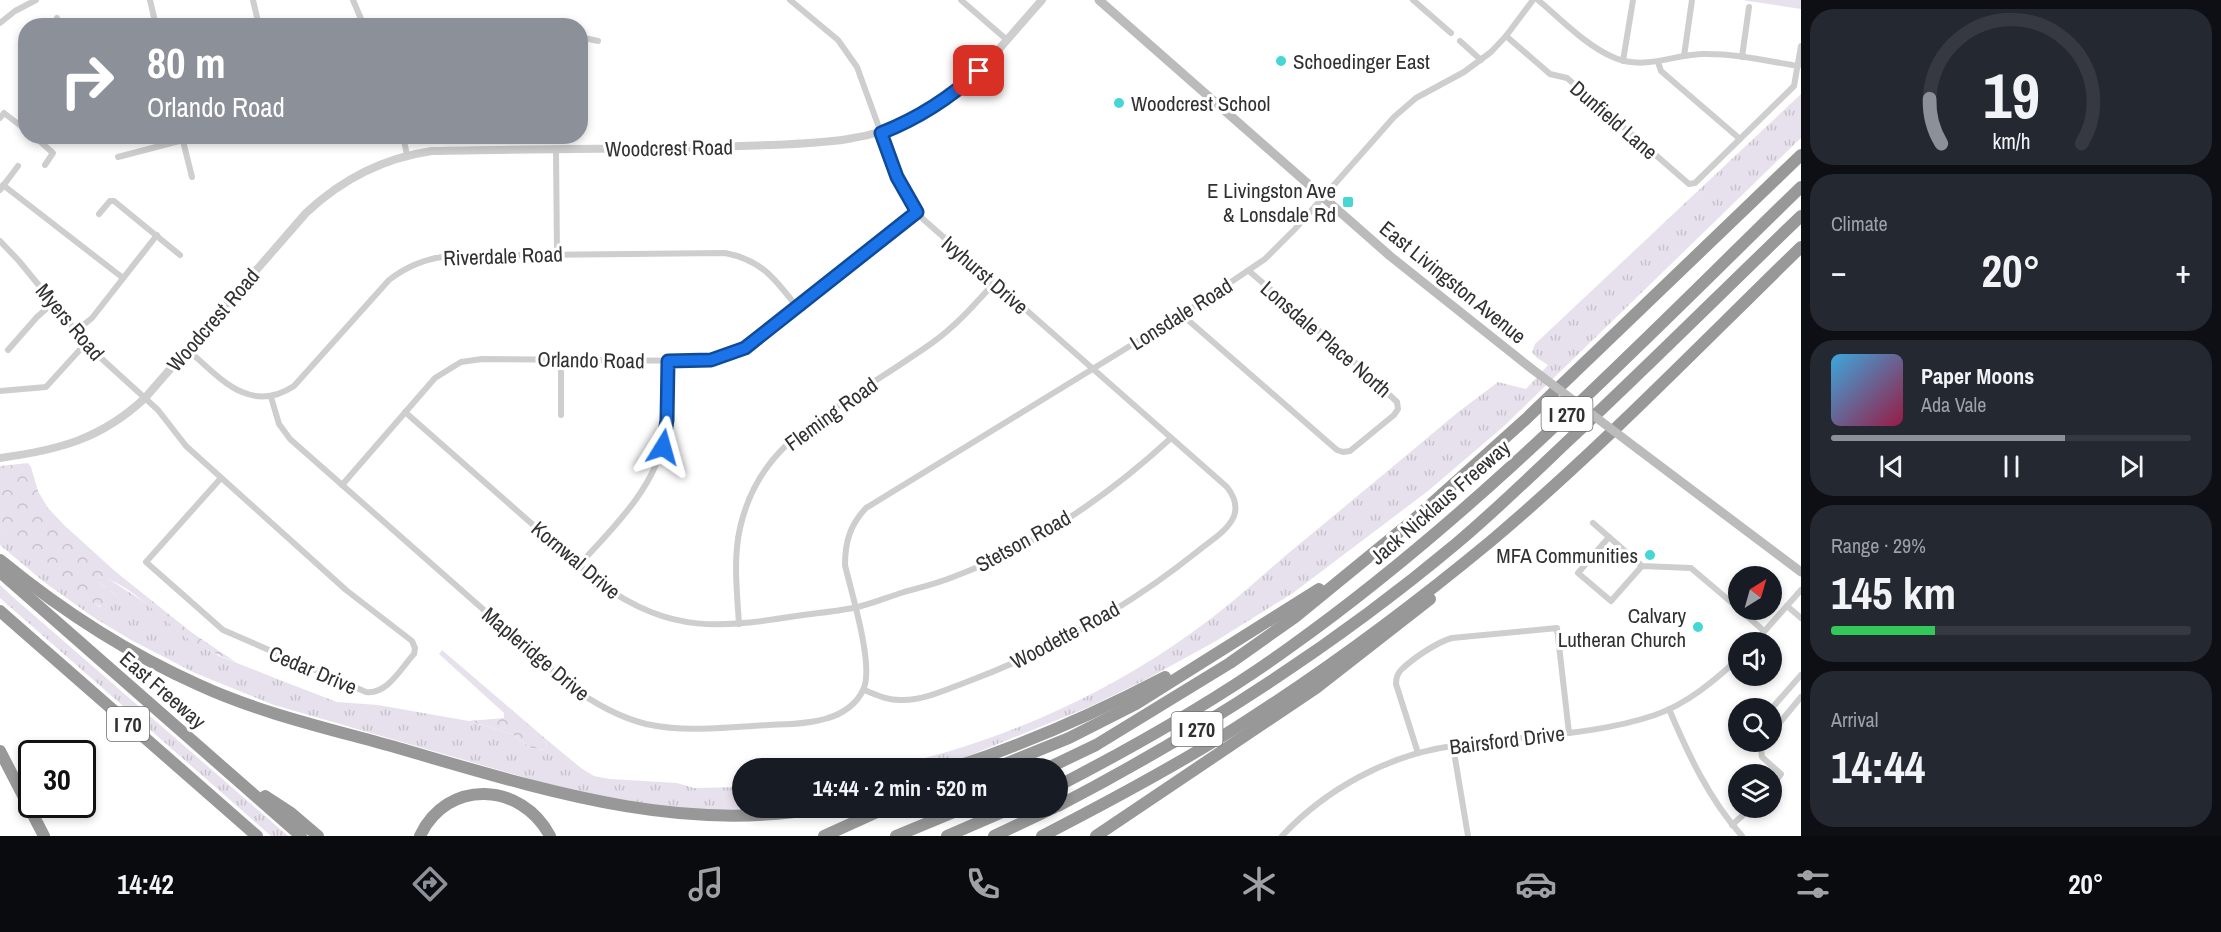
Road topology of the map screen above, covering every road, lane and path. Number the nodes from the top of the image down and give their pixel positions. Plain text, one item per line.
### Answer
1 (36, 0) edge
2 (150, 0) edge
3 (253, 0) edge
4 (352, 0) edge
5 (790, 0) edge
6 (961, 0) edge
7 (1042, 0) edge
8 (1099, 0) edge
9 (1413, 0) edge
10 (1533, 0) edge
11 (1538, 0) edge
12 (1633, 0) edge
13 (1692, 0) edge
14 (1749, 7) dead end
15 (154, 18) edge
16 (257, 18) edge
17 (360, 18) edge
18 (0, 23) edge
19 (1451, 33) dead end
20 (1506, 36) junction
21 (588, 39) edge
22 (1007, 40) junction
23 (598, 41) dead end
24 (1461, 41) dead end
25 (1801, 46) edge
26 (1684, 56) junction
27 (1742, 57) junction
28 (1482, 60) junction
29 (1623, 61) junction
30 (1658, 62) junction
31 (1798, 66) junction
32 (0, 118) edge
33 (18, 124) edge
34 (881, 133) junction
35 (1740, 139) junction
36 (43, 144) edge
37 (162, 144) edge
38 (184, 144) edge
39 (405, 144) edge
40 (556, 150) junction
41 (407, 155) junction
42 (1801, 155) edge
43 (118, 157) dead end
44 (45, 165) dead end
45 (18, 166) dead end
46 (192, 177) dead end
47 (1801, 187) edge
48 (2, 188) edge
49 (1323, 198) junction
50 (917, 212) junction
51 (99, 214) dead end
52 (1801, 216) edge
53 (157, 235) junction
54 (0, 241) edge
55 (1801, 247) edge
56 (180, 255) dead end
57 (557, 255) junction
58 (1249, 271) junction
59 (123, 278) junction
60 (994, 283) junction
61 (53, 303) junction
62 (797, 307) junction
63 (1181, 314) junction
64 (76, 331) junction
65 (86, 343) junction
66 (8, 350) dead end
67 (188, 350) junction
68 (561, 360) junction
69 (668, 361) junction
70 (1092, 368) junction
71 (0, 391) edge
72 (271, 397) junction
73 (145, 398) junction
74 (405, 412) junction
75 (561, 415) dead end
76 (1171, 438) junction
77 (0, 458) edge
78 (221, 478) junction
79 (342, 485) junction
80 (1236, 508) joint
81 (1593, 523) dead end
82 (1609, 537) junction
83 (1489, 542) junction
84 (0, 560) edge
85 (1358, 564) junction
86 (579, 565) junction
87 (1642, 566) junction
88 (0, 572) edge
89 (1801, 572) edge
90 (1801, 590) edge
91 (1728, 600) edge
92 (1787, 606) junction
93 (855, 608) junction
94 (0, 610) edge
95 (1801, 618) edge
96 (1752, 620) edge
97 (739, 624) junction
98 (1764, 631) joint
99 (1235, 641) junction
100 (1728, 668) edge
101 (1801, 675) edge
102 (864, 690) junction
103 (1801, 697) edge
104 (1781, 698) edge
105 (1669, 709) junction
106 (1782, 719) edge
107 (1569, 733) junction
108 (1453, 746) junction
109 (0, 751) edge
110 (1761, 752) edge
111 (1418, 753) junction
112 (983, 758) edge
113 (1018, 758) edge
114 (1068, 758) edge
115 (1770, 764) edge
116 (231, 775) junction
117 (1068, 781) edge
118 (1068, 800) edge
119 (755, 818) edge
120 (863, 818) edge
121 (939, 818) edge
122 (989, 818) edge
123 (1031, 818) edge
124 (1740, 818) edge
125 (1732, 825) junction
126 (827, 834) edge
127 (44, 836) edge
128 (257, 836) edge
129 (301, 836) edge
130 (318, 836) edge
131 (420, 836) edge
132 (550, 836) edge
133 (896, 836) edge
134 (947, 836) edge
135 (994, 836) edge
136 (1042, 836) edge
137 (1096, 836) edge
138 (1282, 836) edge
139 (1468, 836) edge
140 (1742, 836) edge

1 - 18 street
2 - 15 street
3 - 16 street
4 - 17 street
5 - 34 street, Ivyhurst Drive
6 - 22 street
7 - 22 street, Woodcrest Road
8 - 49 main road, East Livingston Avenue
9 - 19 street
10 - 20 street, Lonsdale Road
11 - 29 street
12 - 29 street
13 - 26 street
14 - 27 street
20 - 28 street, Lonsdale Road
20 - 35 street, Dunfield Lane
21 - 23 street
22 - 34 street, Woodcrest Road
24 - 28 street
25 - 31 street
26 - 27 street
26 - 30 street
27 - 31 street
28 - 49 street, Lonsdale Road
29 - 30 street
30 - 35 street
31 - 35 street
32 - 33 street
34 - 40 street, Woodcrest Road
34 - 50 street, Ivyhurst Drive
36 - 44 street
37 - 43 street
38 - 46 street
39 - 41 street
40 - 41 street, Woodcrest Road
40 - 57 street
41 - 67 street, Woodcrest Road
42 - 85 highway
45 - 48 street
47 - 117 highway, Jack Nicklaus Freeway / I 270
48 - 59 street
49 - 58 street, Lonsdale Road
49 - 89 main road, East Livingston Avenue, bridge
50 - 60 street, Ivyhurst Drive
50 - 62 street, Orlando Road
51 - 53 street
52 - 118 highway, Jack Nicklaus Freeway / I 270
53 - 56 street
53 - 59 street
54 - 61 street, Myers Road
55 - 83 highway
57 - 62 street, Riverdale Road
57 - 72 street, Riverdale Road
58 - 63 street, Lonsdale Road
58 - 63 street, Lonsdale Place North
59 - 64 street
60 - 70 street, Ivyhurst Drive
60 - 97 street, Fleming Road
61 - 64 street, Myers Road
61 - 66 street
62 - 69 street, Orlando Road
63 - 70 street, Lonsdale Road
64 - 65 street, Myers Road
65 - 71 street
65 - 73 street, Myers Road
67 - 72 street
67 - 73 street, Woodcrest Road
68 - 69 street, Orlando Road
68 - 74 street, Orlando Road
68 - 75 street
69 - 86 street
70 - 76 street, Ivyhurst Drive
70 - 93 street, Lonsdale Road
72 - 79 street, Mapleridge Drive
73 - 77 street, Woodcrest Road
73 - 78 street, Cedar Drive
74 - 79 street, Orlando Road
74 - 86 street, Kornwal Drive
76 - 80 street, Ivyhurst Drive
76 - 93 street, Stetson Road
78 - 78 street, Cedar Drive
79 - 102 street, Mapleridge Drive
80 - 102 street, Woodette Road
81 - 82 street
82 - 87 street
82 - 87 street
83 - 136 highway
83 - 137 highway
84 - 119 highway
85 - 99 highway
85 - 114 highway
86 - 97 street, Kornwal Drive
87 - 91 street
88 - 116 highway, East Freeway / I 70
90 - 92 street
92 - 95 street
92 - 98 street
93 - 97 street, Kornwal Drive
93 - 102 street
94 - 128 highway, I 70
96 - 98 street
99 - 112 highway
99 - 113 highway
100 - 105 street, Bairsford Drive
101 - 104 street
103 - 106 street
105 - 107 street, Bairsford Drive
105 - 125 street
107 - 108 street, Bairsford Drive
107 - 111 street
108 - 111 street, Bairsford Drive
108 - 139 street
109 - 127 highway
110 - 115 street
111 - 138 street, Bairsford Drive
116 - 129 highway, East Freeway / I 70
116 - 130 highway
120 - 126 highway
121 - 133 highway
122 - 134 highway
123 - 135 highway, Jack Nicklaus Freeway / I 270
124 - 125 street
125 - 140 street
131 - 132 highway

